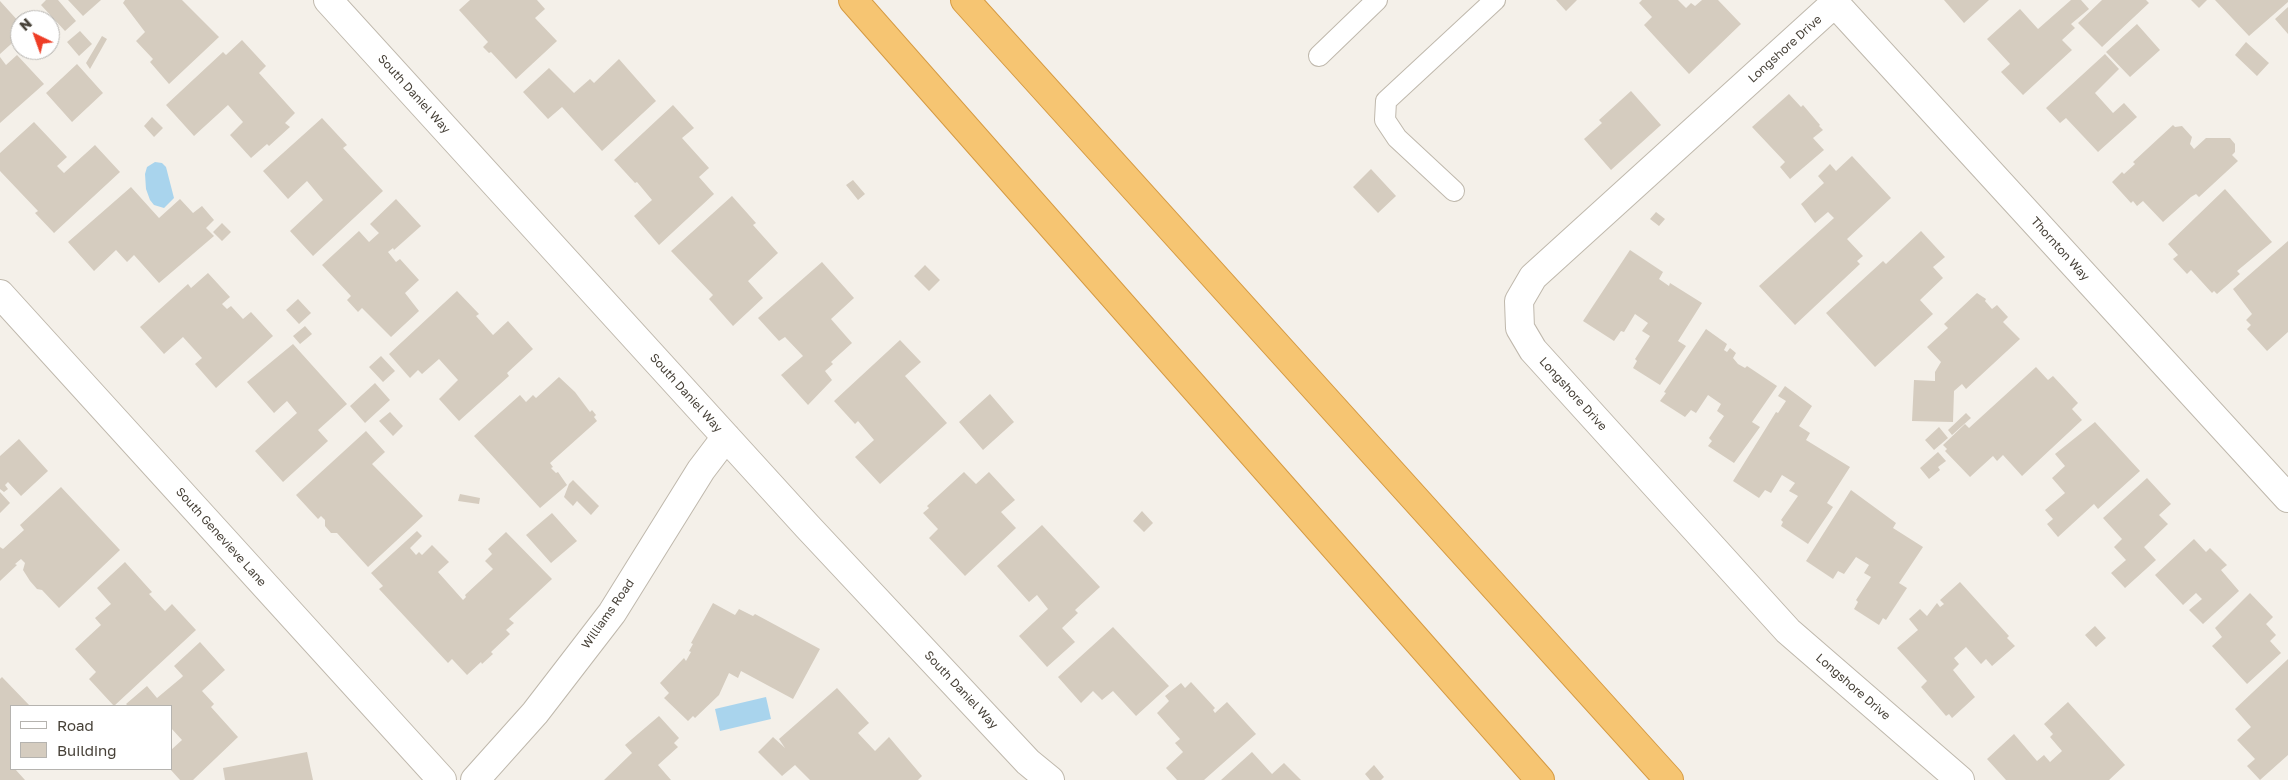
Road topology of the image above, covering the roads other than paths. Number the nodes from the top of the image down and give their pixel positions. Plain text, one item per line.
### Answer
1 (328, 0) edge
2 (853, 0) edge
3 (965, 0) edge
4 (1378, 0) edge
5 (1495, 0) edge
6 (1833, 2) edge
7 (1319, 56) dead end
8 (1454, 191) dead end
9 (0, 294) edge
10 (726, 437) junction
11 (2288, 498) edge
12 (442, 780) edge
13 (475, 780) edge
14 (1050, 780) edge
15 (1540, 780) edge
16 (1669, 780) edge
17 (1960, 780) edge

1 - 10 street, South Daniel Way
2 - 15 highway
3 - 16 highway
4 - 7 lane
5 - 8 lane
6 - 11 street, Thornton Way
6 - 17 street, Longshore Drive
9 - 12 street, South Genevieve Lane
10 - 13 street, Williams Road
10 - 14 street, South Daniel Way

